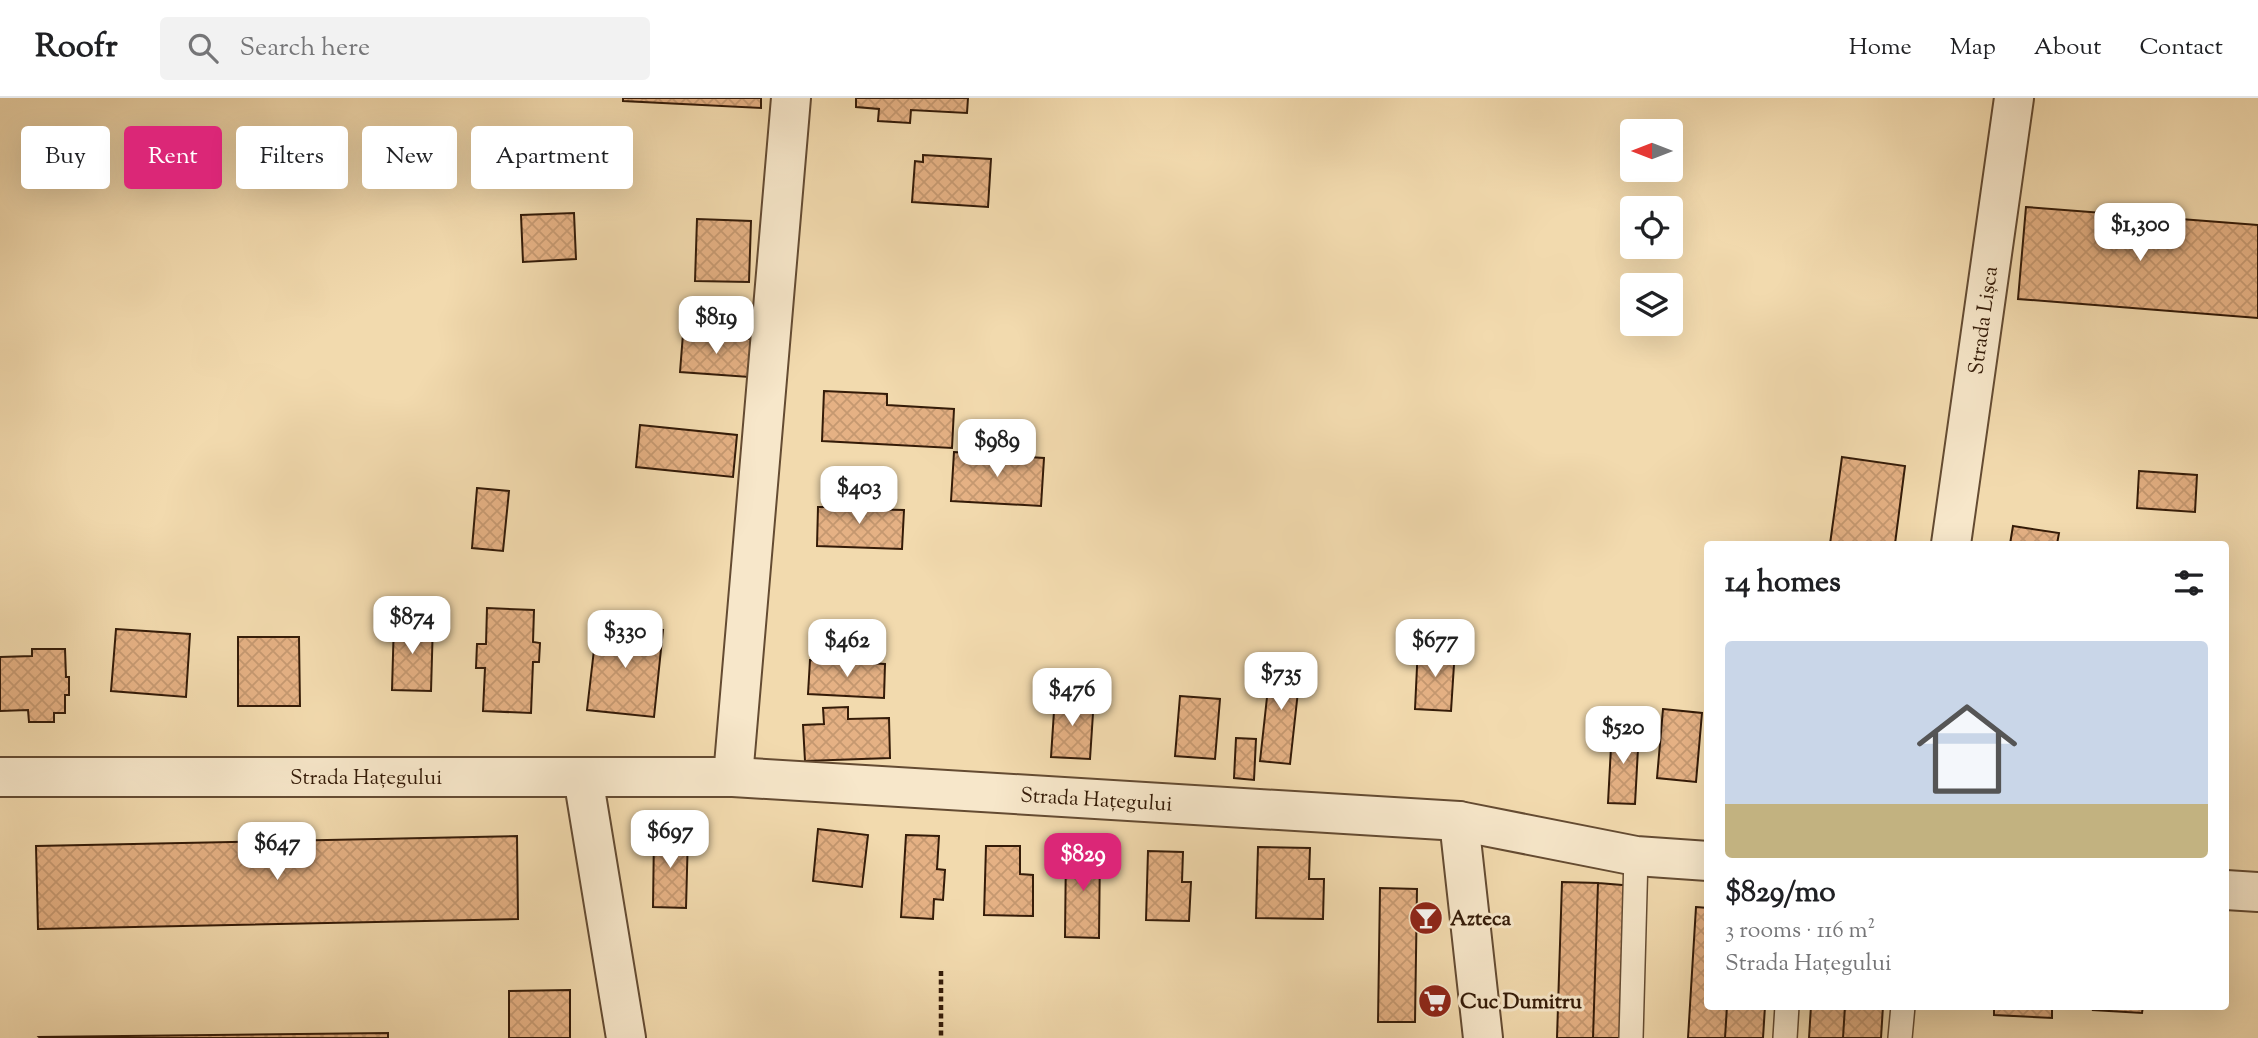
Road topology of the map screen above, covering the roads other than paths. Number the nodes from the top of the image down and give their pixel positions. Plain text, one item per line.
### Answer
1 (791, 98) edge
2 (2014, 98) edge
3 (1951, 541) edge
4 (583, 777) junction
5 (733, 777) junction
6 (0, 778) edge
7 (1460, 821) junction
8 (1636, 856) junction
9 (1704, 861) edge
10 (2229, 890) edge
11 (2258, 892) edge
12 (1787, 1010) edge
13 (1903, 1010) edge
14 (626, 1038) edge
15 (1483, 1038) edge
16 (1631, 1038) edge
17 (1786, 1038) edge
18 (1900, 1038) edge

1 - 5 street
2 - 3 street, Strada Lișca
4 - 5 street, Strada Hațegului
4 - 6 street, Strada Hațegului
4 - 14 street
5 - 7 street, Strada Hațegului
7 - 8 street, Strada Hațegului
7 - 15 street
8 - 9 street, Strada Hațegului
8 - 16 lane
10 - 11 street
12 - 17 lane
13 - 18 lane

